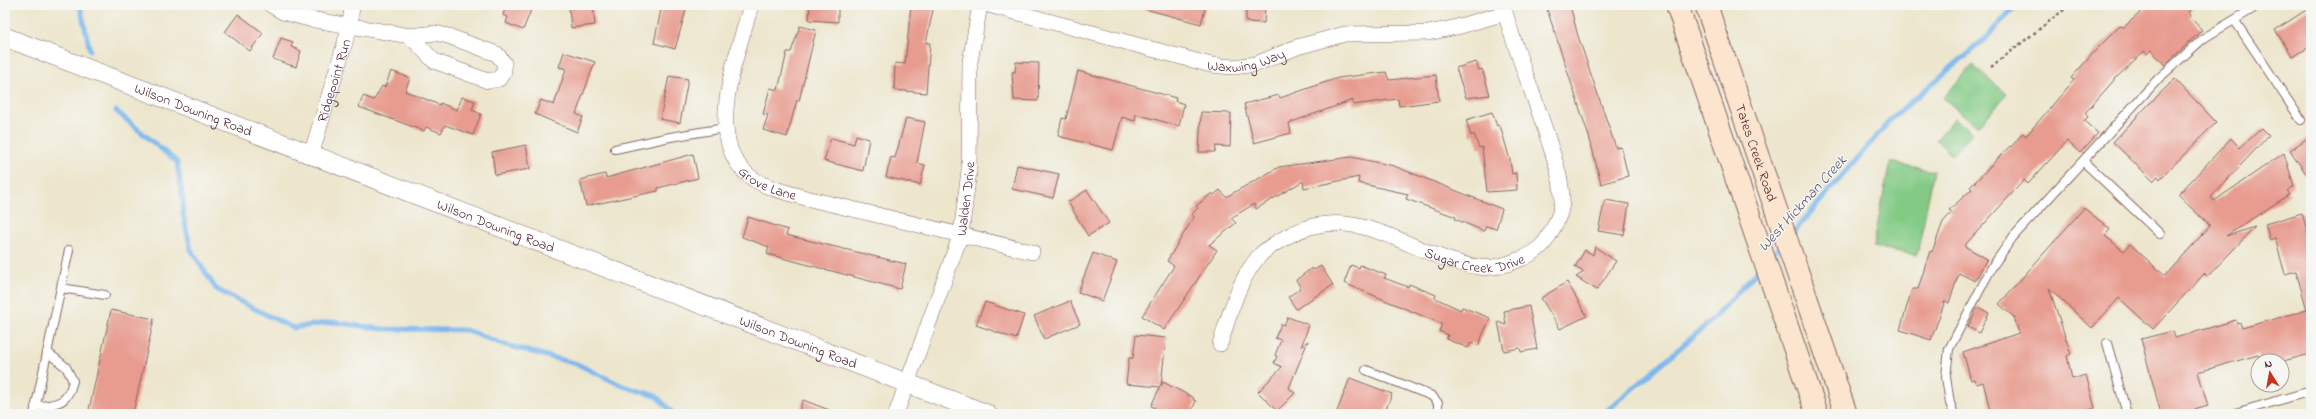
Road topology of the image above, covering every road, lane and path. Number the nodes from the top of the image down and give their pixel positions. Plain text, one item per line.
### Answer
1 (271, 5) edge
2 (352, 5) edge
3 (751, 5) edge
4 (980, 5) edge
5 (989, 5) edge
6 (1677, 5) edge
7 (1706, 5) edge
8 (2070, 5) edge
9 (2259, 5) edge
10 (1504, 9) edge
11 (2236, 21) junction
12 (350, 26) junction
13 (410, 36) junction
14 (5, 37) edge
15 (1991, 67) dead end
16 (2301, 120) dead end
17 (725, 128) junction
18 (615, 149) dead end
19 (311, 155) junction
20 (2084, 162) junction
21 (962, 234) junction
22 (2160, 234) dead end
23 (69, 250) dead end
24 (1032, 252) dead end
25 (60, 288) junction
26 (105, 295) dead end
27 (2107, 343) dead end
28 (1220, 344) dead end
29 (47, 352) junction
30 (1366, 370) dead end
31 (907, 383) junction
32 (2311, 391) edge
33 (34, 411) edge
34 (2258, 411) edge
35 (896, 414) edge
36 (987, 414) edge
37 (1438, 414) edge
38 (1817, 414) edge
39 (1846, 414) edge
40 (1954, 414) edge
41 (2127, 414) edge
42 (2232, 414) edge

1 - 12 street
2 - 12 street, Ridgepoint Run
3 - 17 street, Grove Lane
4 - 21 street, Walden Drive
5 - 10 street, Waxwing Way
6 - 38 main road, Tates Creek Road
7 - 39 main road, Tates Creek Road
8 - 15 path
9 - 11 lane
10 - 28 street, Sugar Creek Drive
11 - 16 lane
11 - 20 lane
12 - 13 street
12 - 19 street, Ridgepoint Run
13 - 13 street
14 - 19 street, Wilson Downing Road
17 - 18 lane
17 - 21 street, Grove Lane
19 - 31 street, Wilson Downing Road
20 - 22 lane
20 - 40 lane
21 - 24 street, Grove Lane
21 - 31 street, Walden Drive
23 - 25 lane
25 - 26 lane
25 - 29 lane
27 - 41 lane
29 - 33 lane
29 - 33 lane
30 - 37 lane
31 - 35 street, Walden Drive
31 - 36 street, Wilson Downing Road
32 - 34 lane
34 - 42 lane

